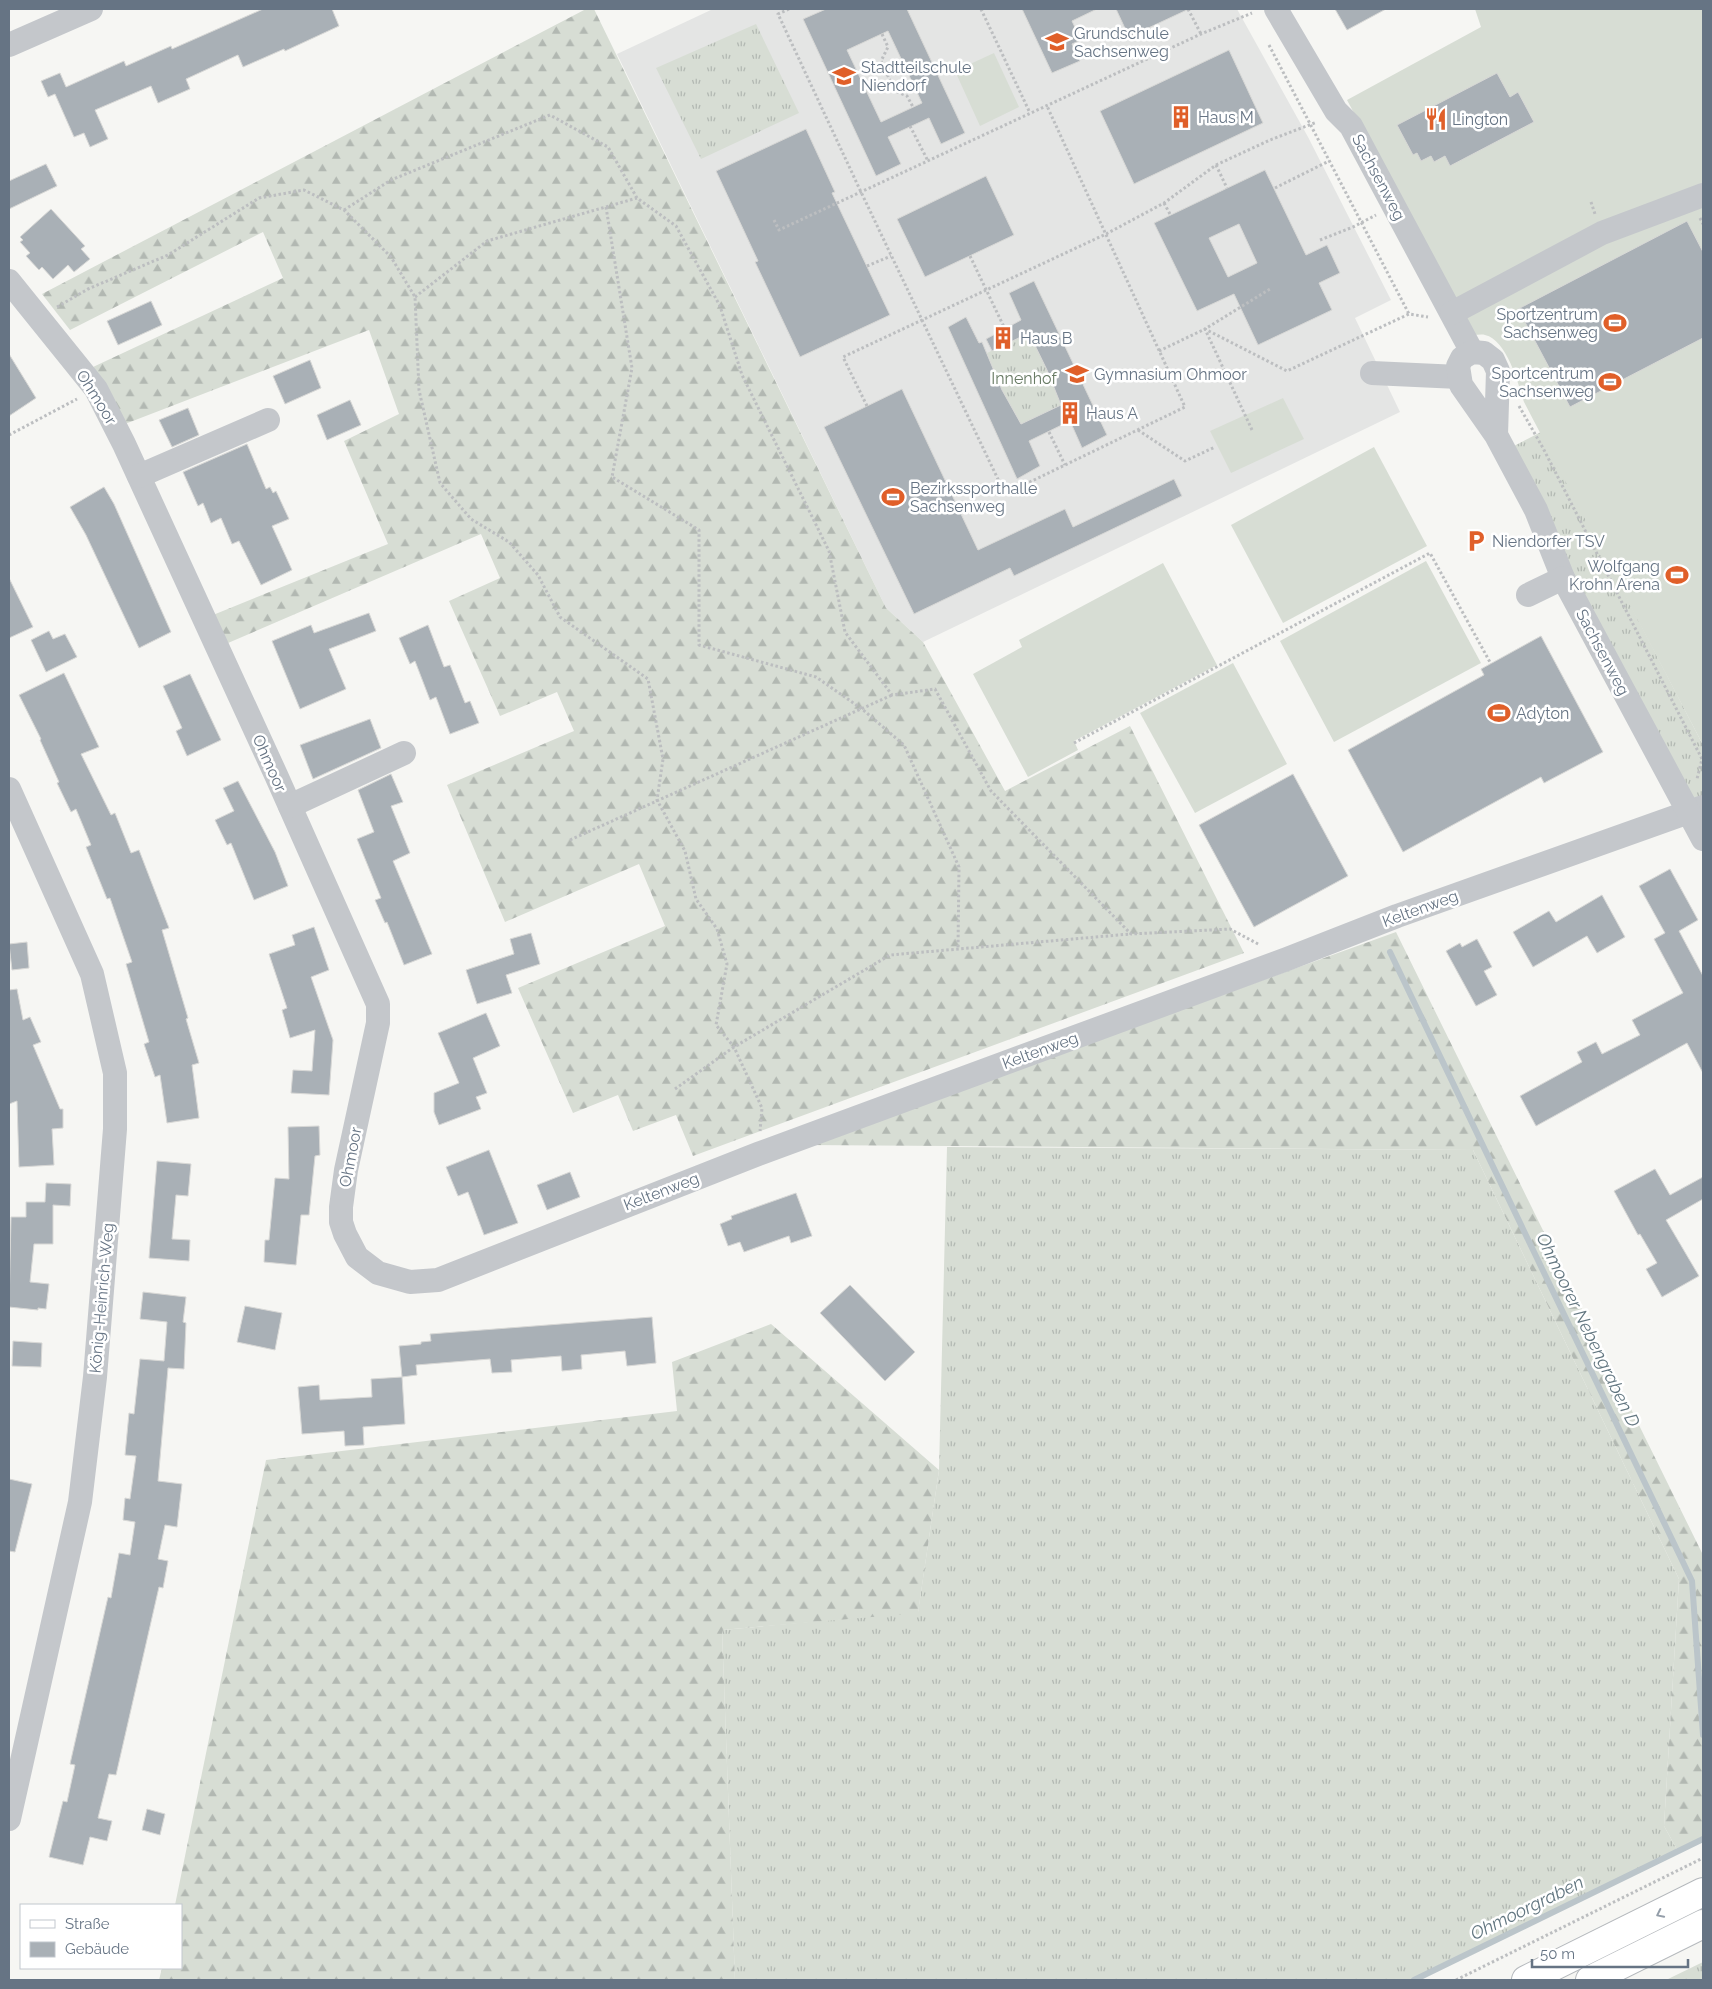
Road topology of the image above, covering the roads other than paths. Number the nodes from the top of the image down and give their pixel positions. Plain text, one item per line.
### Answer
1 (91, 9) edge
2 (1276, 9) edge
3 (9, 45) edge
4 (1703, 195) edge
5 (9, 281) edge
6 (1452, 313) junction
7 (1472, 352) junction
8 (1372, 373) dead end
9 (1459, 377) junction
10 (268, 420) dead end
11 (1496, 435) junction
12 (139, 476) junction
13 (1563, 578) junction
14 (1528, 595) dead end
15 (404, 753) dead end
16 (9, 789) edge
17 (290, 806) junction
18 (1696, 810) edge
19 (1703, 839) edge
20 (378, 1273) joint
21 (9, 1819) edge
22 (1703, 1892) edge
23 (1703, 1924) edge
24 (1526, 1980) edge
25 (1590, 1980) edge

1 - 3 street
2 - 6 street, Sachsenweg
4 - 6 street
5 - 12 street, Ohmoor
6 - 7 street, Sachsenweg
7 - 9 street
7 - 11 street, Sachsenweg
8 - 9 street
9 - 11 street, Sachsenweg
10 - 12 street
11 - 13 street, Sachsenweg
12 - 17 street, Ohmoor
13 - 14 street
13 - 18 street, Sachsenweg
15 - 17 street
16 - 21 street, König-Heinrich-Weg
17 - 20 street, Ohmoor
18 - 19 street, Sachsenweg
18 - 20 street, Keltenweg
22 -> 24 main road
23 - 25 main road

